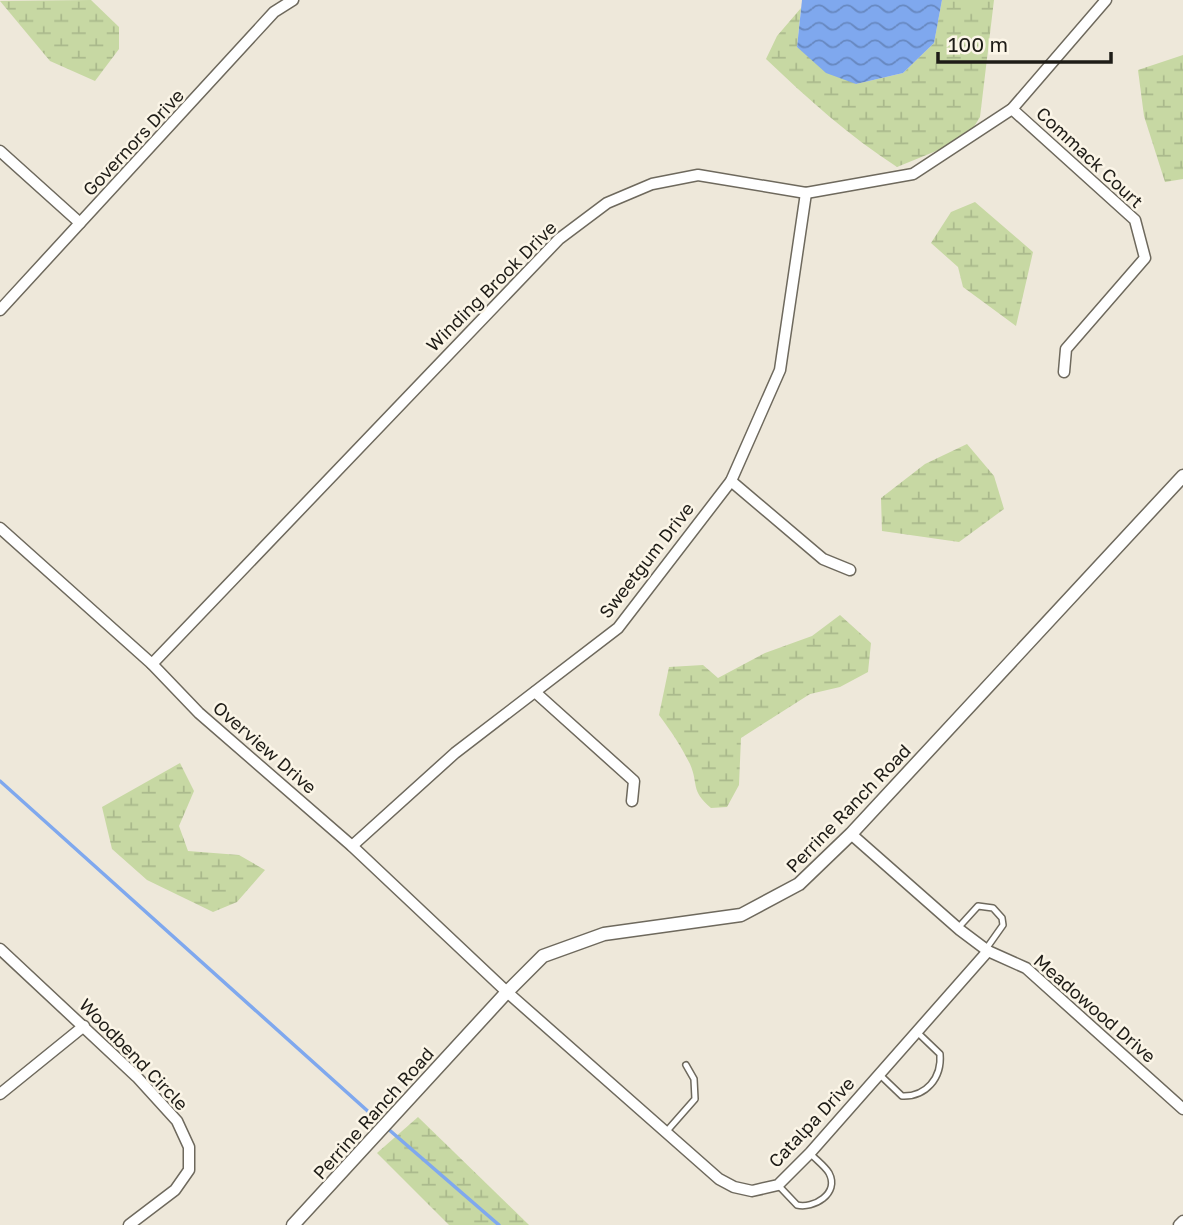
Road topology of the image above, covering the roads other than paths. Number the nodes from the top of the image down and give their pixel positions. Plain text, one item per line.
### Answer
1 (293, 0) edge
2 (1105, 0) edge
3 (1012, 109) junction
4 (0, 151) edge
5 (806, 193) junction
6 (80, 223) junction
7 (0, 310) edge
8 (1064, 372) dead end
9 (1183, 476) edge
10 (731, 481) junction
11 (0, 528) edge
12 (850, 569) dead end
13 (152, 664) junction
14 (535, 692) junction
15 (632, 801) dead end
16 (851, 834) junction
17 (352, 846) junction
18 (958, 928) junction
19 (0, 949) edge
20 (987, 950) junction
21 (507, 992) junction
22 (84, 1027) junction
23 (917, 1032) junction
24 (686, 1065) dead end
25 (879, 1074) junction
26 (0, 1094) edge
27 (1183, 1109) edge
28 (666, 1132) junction
29 (810, 1153) junction
30 (778, 1185) junction
31 (1183, 1221) edge
32 (129, 1225) edge
33 (293, 1225) edge
34 (1179, 1225) edge

1 - 6 street, Governors Drive
2 - 3 street, Winding Brook Drive
3 - 5 street, Winding Brook Drive
3 - 8 street, Commack Court
4 - 6 street
5 - 10 street, Sweetgum Drive
5 - 13 street, Winding Brook Drive
6 - 7 street, Governors Drive
9 - 16 street, Perrine Ranch Road
10 - 12 street
10 - 14 street, Sweetgum Drive
11 - 13 street, Overview Drive
13 - 17 street, Overview Drive
14 - 15 street
14 - 17 street, Sweetgum Drive
16 - 18 street, Meadowood Drive
16 - 21 street, Perrine Ranch Road
17 - 21 street, Overview Drive
18 - 20 street, Meadowood Drive
18 - 20 lane
19 - 22 street, Woodbend Circle
20 - 23 street, Catalpa Drive
20 - 27 street, Meadowood Drive
21 - 28 street, Catalpa Drive
21 - 33 street, Perrine Ranch Road
22 - 26 street
22 - 32 street, Woodbend Circle
23 - 25 street, Catalpa Drive
23 - 25 lane
24 - 28 lane
25 - 29 street, Catalpa Drive
28 - 30 street, Catalpa Drive
29 - 30 street, Catalpa Drive
29 - 30 lane
31 - 34 street

